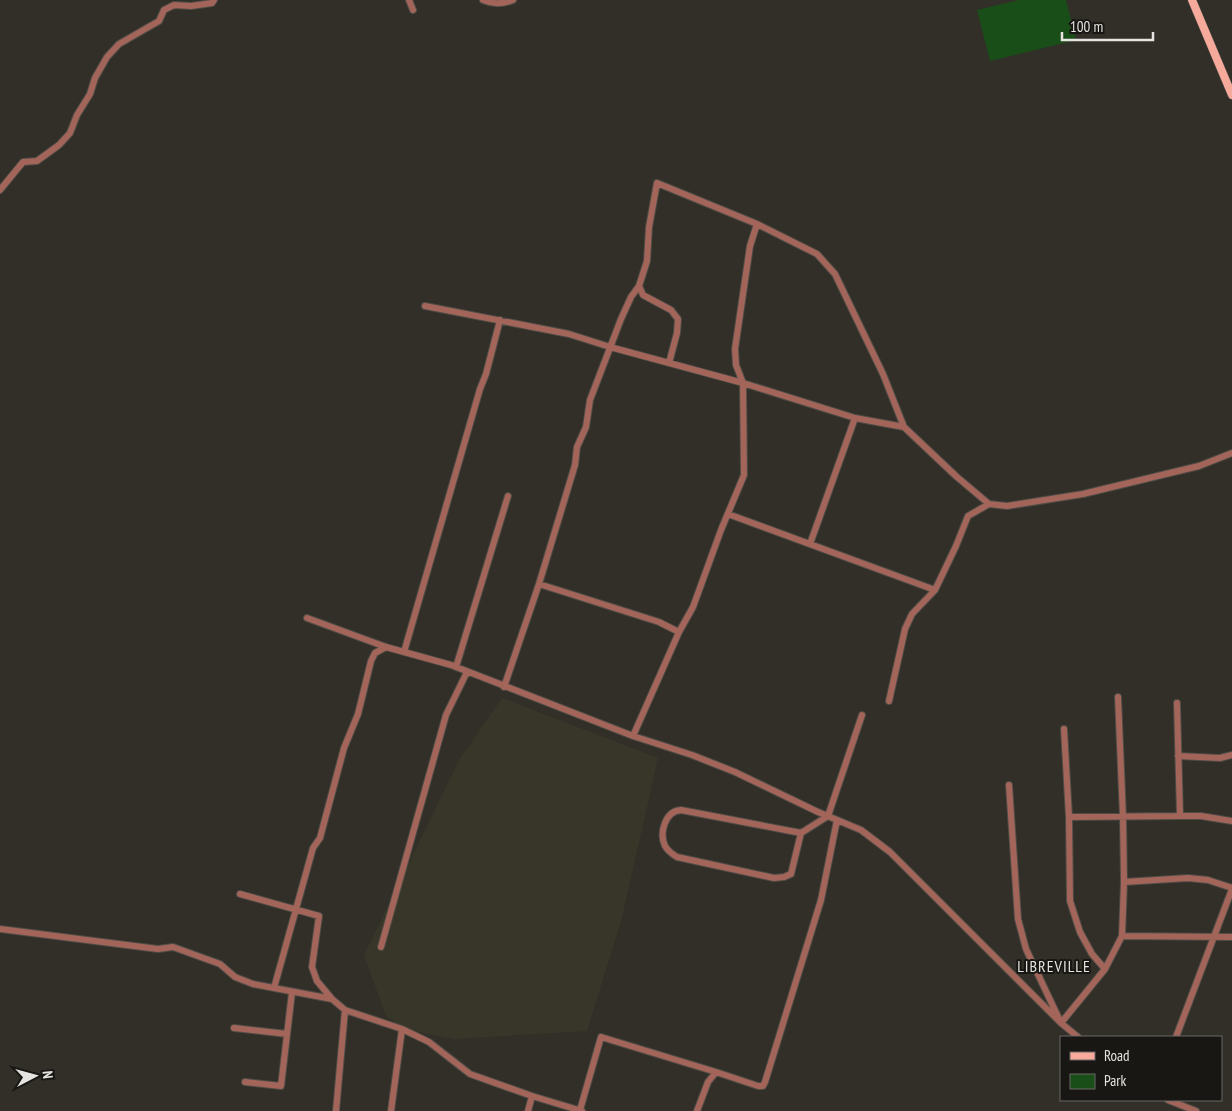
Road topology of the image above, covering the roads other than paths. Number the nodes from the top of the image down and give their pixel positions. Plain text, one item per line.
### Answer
1 (214, 0) edge
2 (409, 0) edge
3 (483, 0) edge
4 (513, 0) edge
5 (1192, 0) edge
6 (413, 10) dead end
7 (1232, 95) edge
8 (0, 190) edge
9 (757, 224) junction
10 (638, 286) junction
11 (425, 306) dead end
12 (500, 320) junction
13 (610, 347) junction
14 (669, 363) junction
15 (743, 383) junction
16 (855, 418) junction
17 (904, 427) junction
18 (1232, 453) edge
19 (508, 496) dead end
20 (989, 504) junction
21 (728, 514) junction
22 (810, 544) junction
23 (539, 584) junction
24 (935, 590) junction
25 (308, 618) dead end
26 (679, 632) junction
27 (386, 647) junction
28 (404, 652) junction
29 (456, 668) junction
30 (467, 672) junction
31 (504, 687) junction
32 (1118, 697) dead end
33 (889, 701) dead end
34 (1177, 703) dead end
35 (862, 715) dead end
36 (1064, 729) dead end
37 (633, 736) junction
38 (1232, 755) edge
39 (1178, 756) junction
40 (1009, 785) dead end
41 (828, 816) junction
42 (1180, 816) junction
43 (1069, 817) junction
44 (1123, 817) junction
45 (837, 820) junction
46 (1232, 822) edge
47 (801, 833) junction
48 (1124, 882) junction
49 (1232, 888) edge
50 (240, 894) dead end
51 (296, 910) junction
52 (0, 930) edge
53 (1122, 936) junction
54 (1214, 937) junction
55 (1232, 937) edge
56 (381, 947) dead end
57 (1105, 969) junction
58 (274, 988) junction
59 (292, 992) junction
60 (332, 999) junction
61 (345, 1010) junction
62 (1061, 1023) junction
63 (234, 1028) dead end
64 (402, 1029) junction
65 (287, 1034) junction
66 (1077, 1036) edge
67 (1176, 1036) edge
68 (716, 1072) junction
69 (245, 1082) dead end
70 (532, 1096) junction
71 (1171, 1101) edge
72 (336, 1111) edge
73 (392, 1111) edge
74 (528, 1111) edge
75 (581, 1111) edge
76 (697, 1111) edge
77 (1196, 1111) edge

1 - 8 street
2 - 6 street
3 - 4 street
5 - 7 main road
9 - 10 street
9 - 15 street
9 - 17 street
10 - 13 street
10 - 14 street
11 - 12 street
12 - 13 street
12 - 28 street
13 - 14 street
13 - 23 street
14 - 15 street
15 - 16 street
15 - 21 street
16 - 17 street
16 - 22 street
17 - 20 street
18 - 20 street
19 - 29 street
20 - 24 street
21 - 22 street
21 - 26 street
22 - 24 street
23 - 26 street
23 - 31 street
24 - 33 street
25 - 27 street
26 - 37 street
27 - 28 street
27 - 51 street
28 - 29 street
29 - 30 street
30 - 31 street
30 - 56 street
31 - 37 street
32 - 44 street
34 - 39 street
35 - 41 street
36 - 43 street
37 - 41 street
38 - 39 street
39 - 42 street
40 - 62 street
41 - 45 street
41 - 47 street
42 - 44 street
42 - 46 street
43 - 44 street
43 - 57 street
44 - 48 street
45 - 62 street
45 - 68 street
47 - 47 street
48 - 49 street
48 - 53 street
49 - 54 street
50 - 51 street
51 - 58 street
51 - 60 street
52 - 58 street
53 - 54 street
53 - 57 street
54 - 55 street
54 - 67 street
57 - 62 street
58 - 59 street
59 - 60 street
59 - 65 street
60 - 61 street
61 - 64 street
61 - 72 street
62 - 66 street
63 - 65 street
64 - 70 street
64 - 73 street
65 - 69 street
68 - 75 street
68 - 76 street
70 - 74 street
70 - 75 street
71 - 77 street

